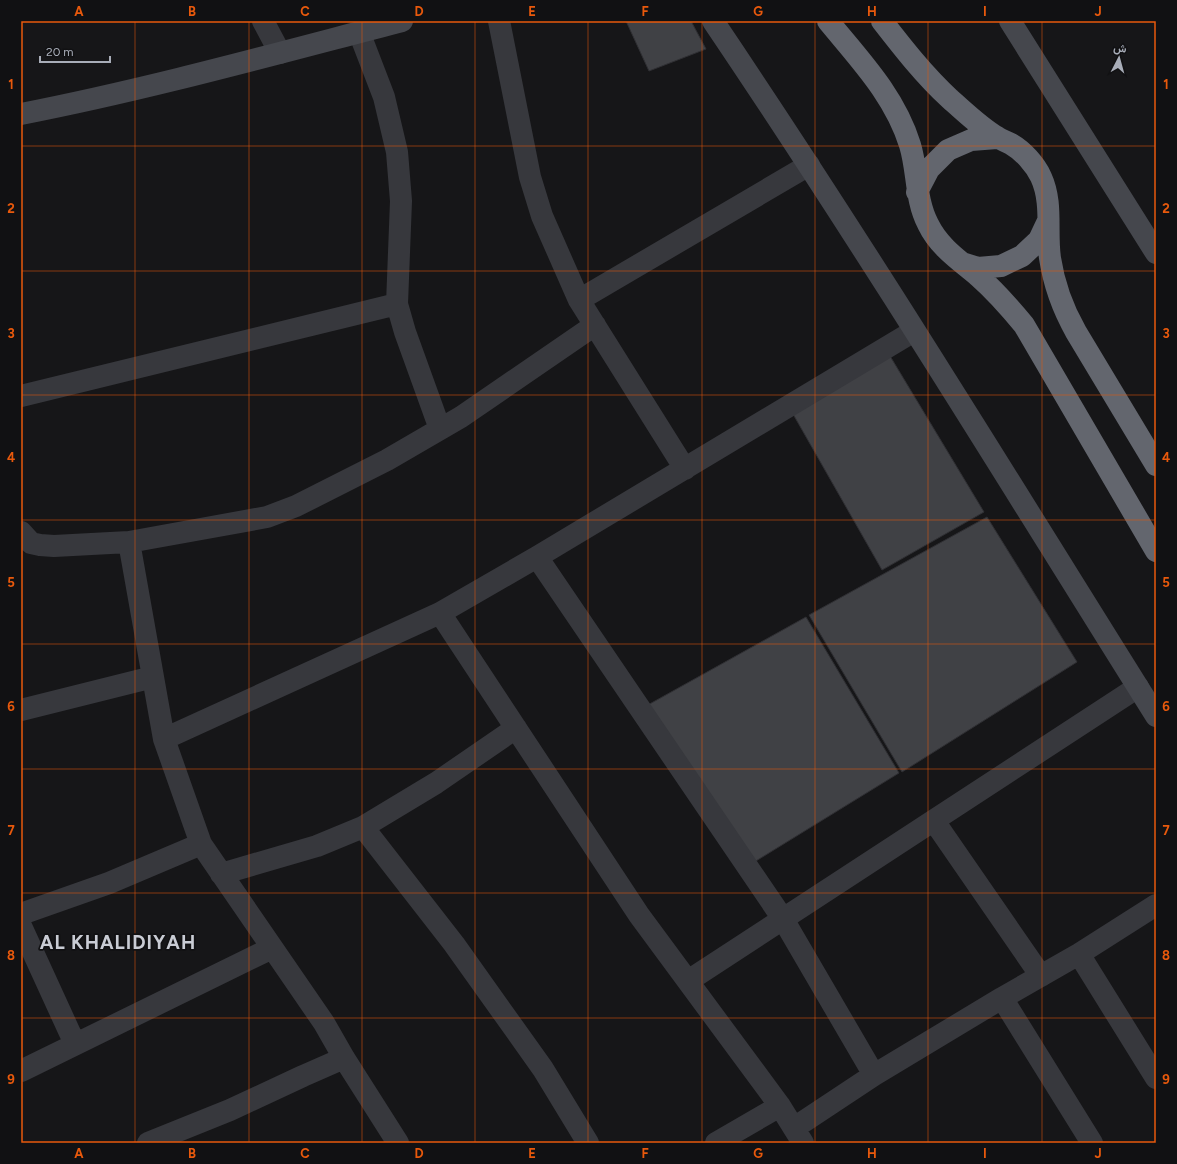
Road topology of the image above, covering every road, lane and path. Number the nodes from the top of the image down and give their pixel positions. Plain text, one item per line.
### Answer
1 (263, 21) edge
2 (402, 21) edge
3 (499, 21) edge
4 (713, 21) edge
5 (828, 21) edge
6 (882, 21) edge
7 (1010, 21) edge
8 (359, 32) junction
9 (280, 53) junction
10 (21, 114) edge
11 (997, 138) junction
12 (809, 165) junction
13 (918, 192) junction
14 (1048, 218) junction
15 (1156, 253) edge
16 (961, 263) junction
17 (579, 300) junction
18 (397, 304) junction
19 (595, 325) junction
20 (914, 331) junction
21 (21, 396) edge
22 (440, 429) junction
23 (1156, 465) edge
24 (685, 469) junction
25 (21, 532) edge
26 (129, 542) junction
27 (1156, 552) edge
28 (537, 557) junction
29 (440, 613) junction
30 (153, 678) junction
31 (1138, 687) junction
32 (21, 710) edge
33 (1156, 716) edge
34 (516, 728) junction
35 (164, 739) junction
36 (934, 821) junction
37 (363, 827) junction
38 (201, 844) junction
39 (221, 874) junction
40 (1156, 905) edge
41 (21, 914) edge
42 (782, 919) junction
43 (21, 926) edge
44 (272, 948) junction
45 (1080, 954) junction
46 (1041, 976) junction
47 (688, 981) junction
48 (1002, 998) junction
49 (75, 1044) junction
50 (344, 1058) junction
51 (21, 1071) edge
52 (874, 1075) junction
53 (1156, 1078) edge
54 (780, 1106) junction
55 (798, 1136) edge
56 (148, 1143) edge
57 (398, 1143) edge
58 (588, 1143) edge
59 (716, 1143) edge
60 (1092, 1143) edge

1 - 9 street
2 - 8 main road
3 - 17 street
4 - 12 main road
5 - 13 highway
6 - 11 highway
7 - 15 main road
8 - 9 main road
8 - 18 street
9 - 10 main road
11 - 13 highway
11 - 14 highway
12 - 17 street
12 - 20 main road
13 - 16 highway
14 - 16 highway
14 - 23 highway
16 - 27 highway
17 - 19 street
18 - 21 street
18 - 22 street
19 - 22 street
19 - 24 street
20 - 24 street
20 - 31 main road
22 - 26 street
24 - 28 street
25 - 26 street
26 - 30 street
28 - 29 street
28 - 42 street
29 - 34 street
29 - 35 street
30 - 32 street
30 - 35 street
31 - 33 main road
31 - 36 street
34 - 37 street
34 - 47 street
35 - 38 street
36 - 42 street
36 - 46 street
37 - 39 street
37 - 58 street
38 - 39 street
38 - 41 street
39 - 44 street
40 - 45 street
42 - 47 street
42 - 52 street
43 - 49 street
44 - 49 street
44 - 50 street
45 - 46 street
45 - 53 street
46 - 48 street
47 - 54 street
48 - 52 street
48 - 60 street
49 - 51 street
50 - 56 street
50 - 57 street
52 - 55 street
54 - 55 street
54 - 59 street

